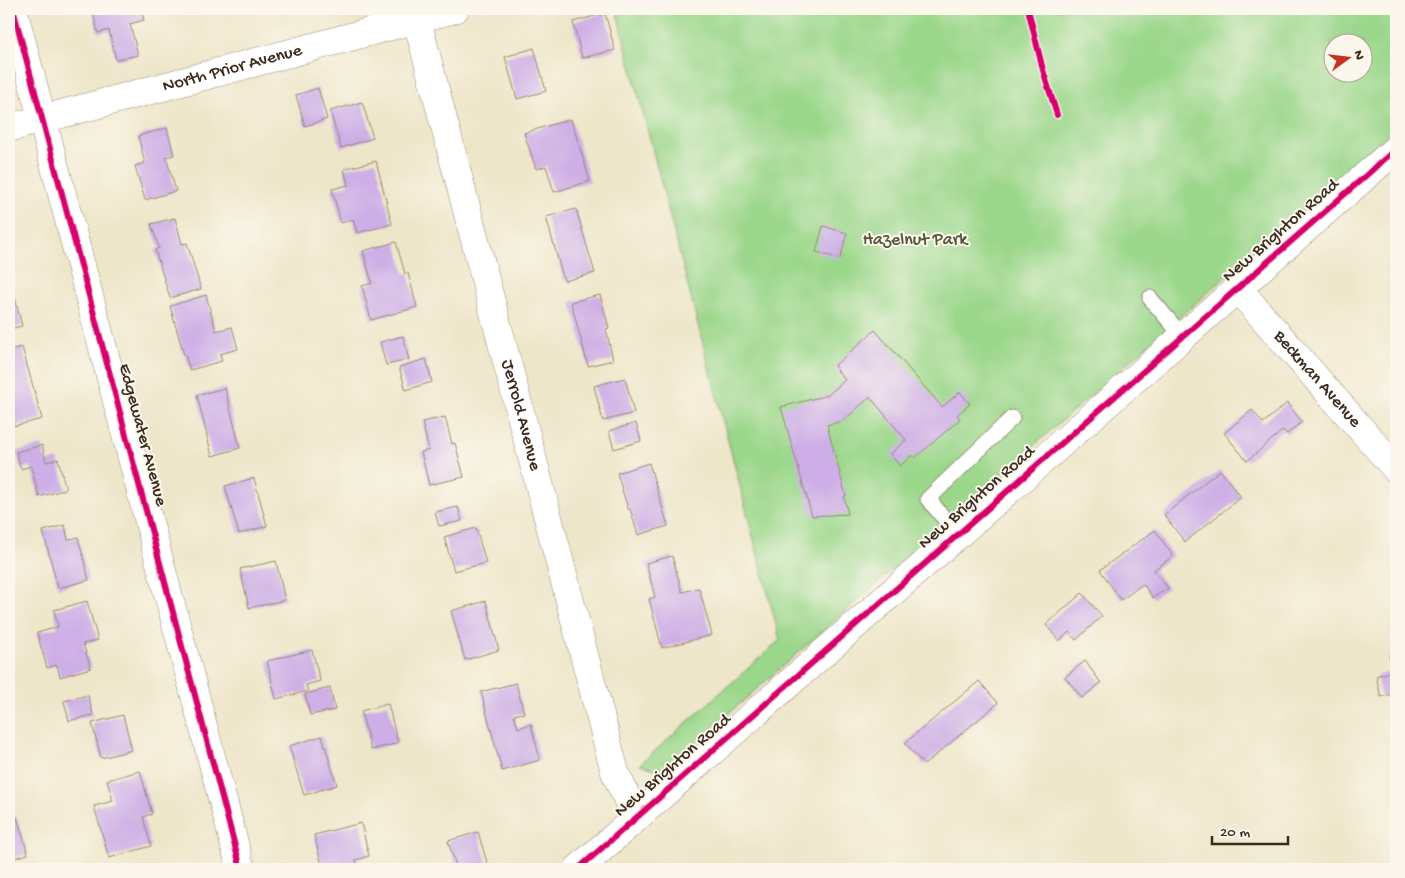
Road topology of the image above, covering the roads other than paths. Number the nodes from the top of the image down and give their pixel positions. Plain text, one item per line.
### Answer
1 (13, 9) edge
2 (455, 9) edge
3 (416, 14) edge
4 (43, 118) junction
5 (9, 128) edge
6 (1396, 150) edge
7 (1238, 289) junction
8 (1150, 298) dead end
9 (1183, 337) junction
10 (1012, 418) dead end
11 (1396, 469) edge
12 (958, 535) junction
13 (636, 818) junction
14 (241, 869) edge
15 (578, 869) edge

1 - 4 street, Edgewater Avenue
2 - 3 street, North Prior Avenue
3 - 4 street, North Prior Avenue
3 - 13 street, Jerrold Avenue
4 - 5 street, North Prior Avenue
4 - 14 street, Edgewater Avenue
6 - 7 street, New Brighton Road
7 - 9 street, New Brighton Road
7 - 11 street, Beckman Avenue
8 - 9 lane
9 - 12 street, New Brighton Road
10 - 12 lane
12 - 13 street, New Brighton Road
13 - 15 street, New Brighton Road

